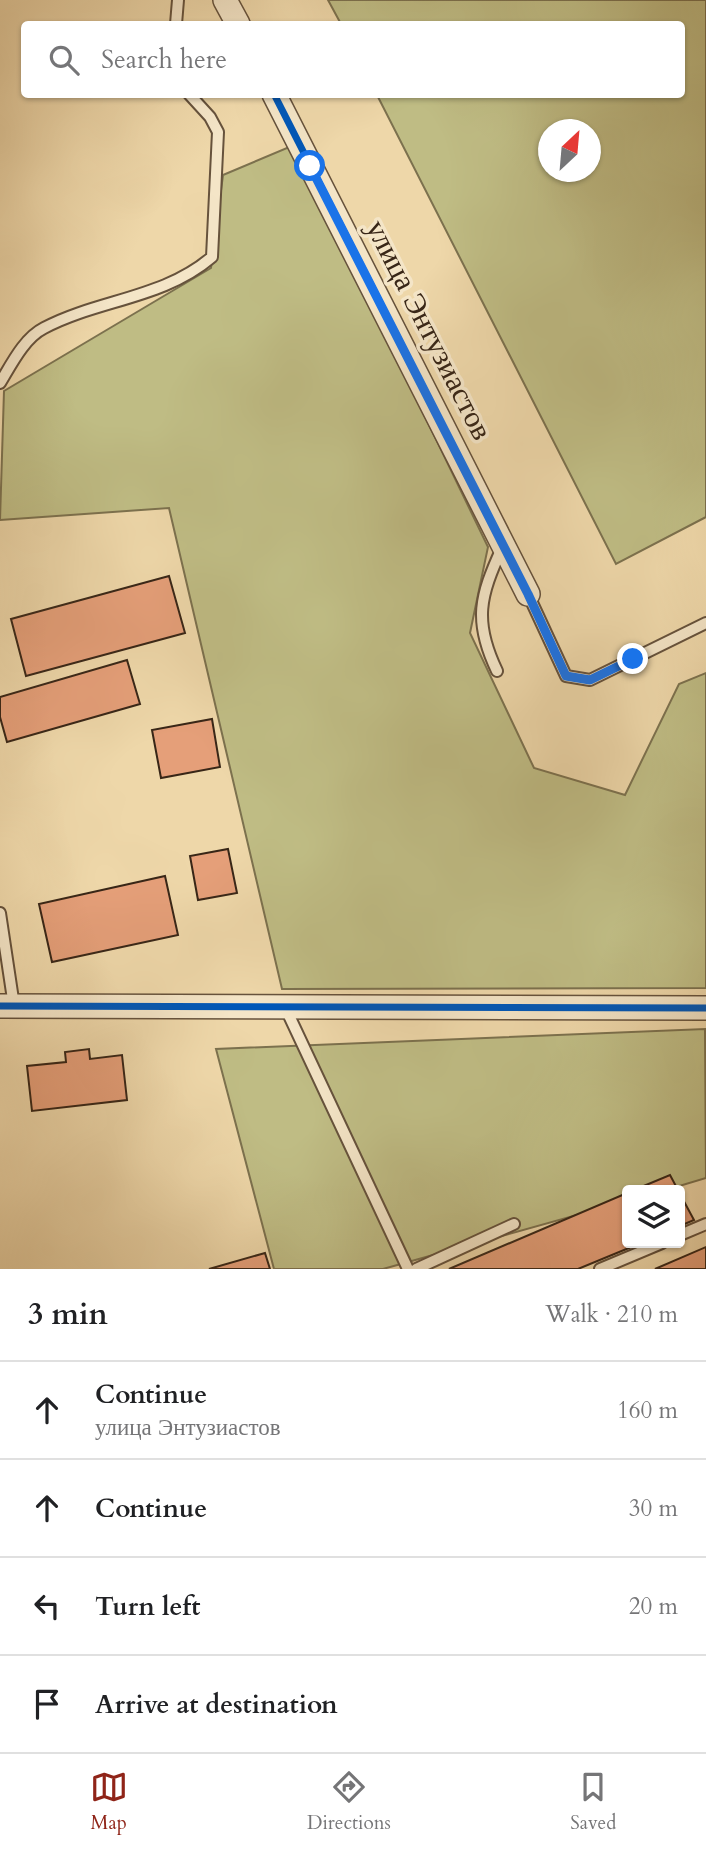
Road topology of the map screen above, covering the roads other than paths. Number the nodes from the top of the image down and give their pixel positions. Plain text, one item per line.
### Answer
1 (178, 0) edge
2 (225, 0) edge
3 (176, 21) edge
4 (236, 21) edge
5 (193, 98) edge
6 (276, 98) edge
7 (0, 383) edge
8 (503, 545) junction
9 (528, 594) joint
10 (706, 623) edge
11 (496, 671) dead end
12 (0, 913) edge
13 (7, 1006) edge
14 (285, 1007) junction
15 (706, 1008) edge
16 (514, 1224) dead end
17 (706, 1224) edge
18 (685, 1233) edge
19 (650, 1248) edge
20 (408, 1269) edge
21 (416, 1269) edge
22 (600, 1269) edge

1 - 3 lane
2 - 4 street
5 - 7 lane
6 - 8 street, улица Энтузиастов
8 - 9 street, улица Энтузиастов
8 - 11 lane
9 - 10 lane
12 - 13 lane
13 - 14 street
14 - 15 street
14 - 20 lane
16 - 21 lane
17 - 18 lane
19 - 22 lane

